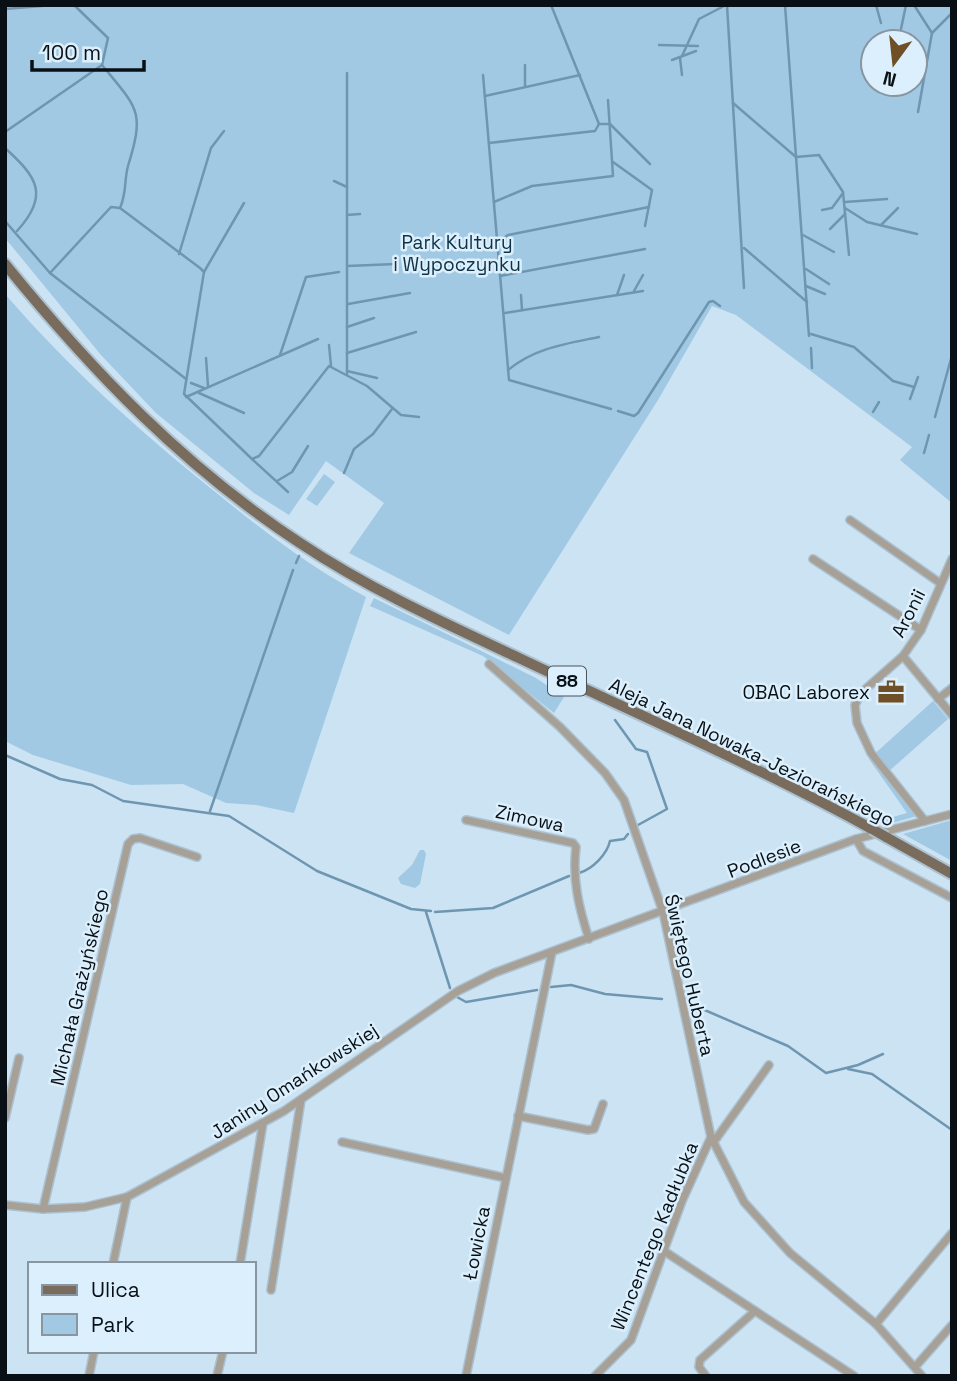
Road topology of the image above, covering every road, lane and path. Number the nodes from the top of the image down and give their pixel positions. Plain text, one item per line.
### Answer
1 (5, 264) edge
2 (850, 520) dead end
3 (813, 559) dead end
4 (952, 559) edge
5 (940, 583) junction
6 (920, 630) junction
7 (903, 656) junction
8 (489, 664) dead end
9 (952, 688) edge
10 (939, 699) junction
11 (952, 715) edge
12 (952, 814) edge
13 (466, 820) dead end
14 (925, 821) junction
15 (856, 839) junction
16 (197, 858) dead end
17 (952, 874) edge
18 (952, 898) edge
19 (663, 912) junction
20 (589, 939) junction
21 (552, 952) junction
22 (19, 1058) dead end
23 (769, 1065) dead end
24 (300, 1100) junction
25 (603, 1104) dead end
26 (518, 1116) junction
27 (5, 1118) edge
28 (263, 1123) junction
29 (712, 1140) junction
30 (342, 1142) dead end
31 (506, 1178) junction
32 (127, 1197) junction
33 (5, 1205) edge
34 (43, 1209) junction
35 (952, 1233) edge
36 (664, 1251) junction
37 (113, 1262) edge
38 (240, 1262) edge
39 (271, 1290) dead end
40 (755, 1311) junction
41 (876, 1324) junction
42 (952, 1325) edge
43 (94, 1353) edge
44 (223, 1353) edge
45 (915, 1367) junction
46 (89, 1376) edge
47 (217, 1376) edge
48 (466, 1376) edge
49 (595, 1376) edge
50 (706, 1376) edge
51 (854, 1376) edge
52 (922, 1376) edge

1 - 17 main road, Aleja Jana Nowaka-Jeziorańskiego / 88, bridge
2 - 5 street
3 - 6 street
4 - 5 street, Aronii
5 - 6 street, Aronii
6 - 7 street, Aronii
7 - 10 street
7 - 14 street, Aronii
8 - 19 street, Świętego Huberta
9 - 10 street
10 - 11 street
12 - 14 street, Podlesie
13 - 20 street, Zimowa
14 - 15 street, Podlesie
15 - 18 street
15 - 19 street, Podlesie
16 - 34 street, Michała Grażyńskiego
19 - 20 street, Podlesie
19 - 29 street, Świętego Huberta
20 - 21 street, Janiny Omańkowskiej
21 - 24 street, Janiny Omańkowskiej
21 - 26 street, Łowicka
22 - 27 street
23 - 29 street
24 - 28 street, Janiny Omańkowskiej
24 - 39 street
25 - 26 street
26 - 31 street, Łowicka
28 - 32 street, Janiny Omańkowskiej
28 - 38 street
29 - 36 street, Wincentego Kadłubka
29 - 41 street, Świętego Huberta
30 - 31 street
31 - 48 street, Łowicka
32 - 34 street, Janiny Omańkowskiej
32 - 37 street
33 - 34 street, Janiny Omańkowskiej
35 - 41 street
36 - 40 street
36 - 49 street, Wincentego Kadłubka
40 - 50 street
40 - 51 street
41 - 45 street, Świętego Huberta
42 - 45 street
43 - 46 street
44 - 47 street
45 - 52 street, Świętego Huberta

